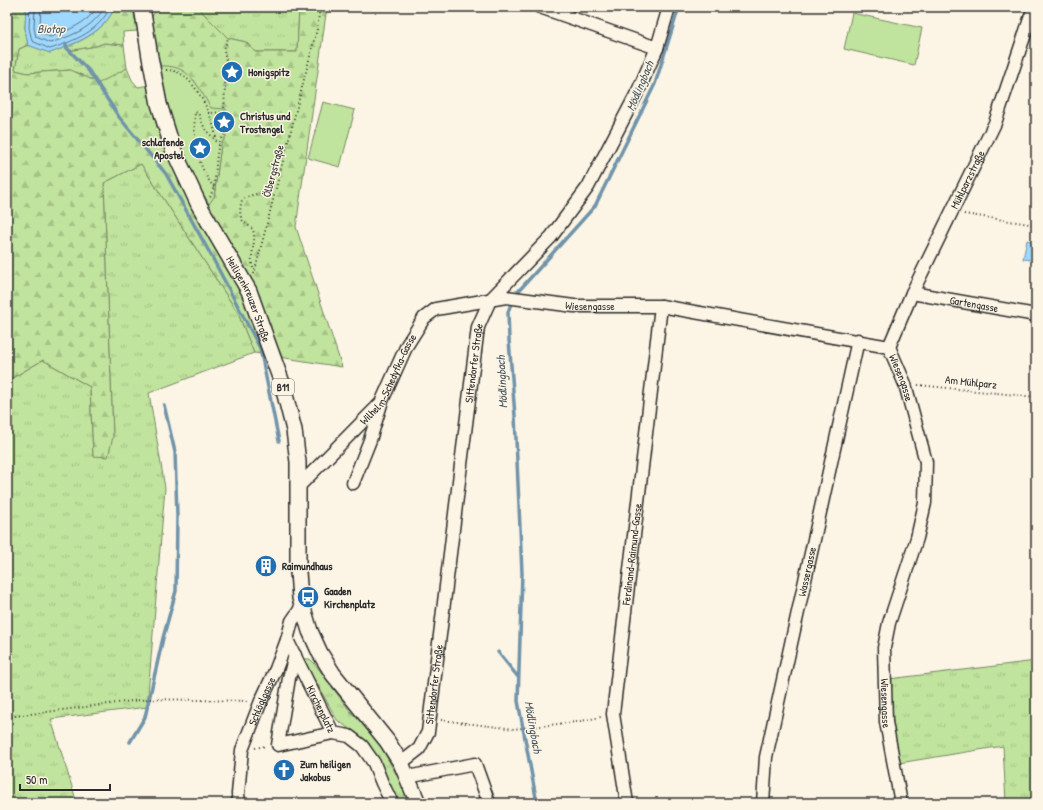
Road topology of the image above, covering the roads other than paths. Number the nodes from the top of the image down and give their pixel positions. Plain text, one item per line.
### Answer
1 (142, 7) edge
2 (540, 7) edge
3 (669, 7) edge
4 (1034, 7) edge
5 (658, 48) junction
6 (912, 293) junction
7 (490, 300) junction
8 (661, 306) junction
9 (1036, 315) edge
10 (858, 340) junction
11 (889, 347) junction
12 (377, 407) junction
13 (353, 483) dead end
14 (298, 487) junction
15 (302, 605) junction
16 (287, 640) junction
17 (295, 655) junction
18 (333, 733) junction
19 (401, 763) junction
20 (407, 777) junction
21 (239, 803) edge
22 (392, 803) edge
23 (418, 803) edge
24 (489, 803) edge
25 (627, 803) edge
26 (763, 803) edge
27 (901, 803) edge

1 - 14 main road, Heiligenkreuzer Straße / B11
2 - 5 street
3 - 5 street, Sittendorfer Straße
4 - 6 street, Mühlparzstraße
5 - 7 street, Sittendorfer Straße
6 - 9 street, Gartengasse
6 - 11 street, Mühlparzstraße
7 - 8 street, Wiesengasse
7 - 12 street, Wilhelm-Schedyfka-Gasse
7 - 19 street, Sittendorfer Straße
8 - 10 street, Wiesengasse
8 - 25 street, Ferdinand-Raimund-Gasse
10 - 11 street, Wiesengasse
10 - 26 street, Wassergasse
11 - 27 street, Wiesengasse
12 - 13 street
12 - 14 street, Wilhelm-Schedyfka-Gasse
14 - 15 main road, Heiligenkreuzer Straße / B11
15 - 16 street, Schlöglgasse
15 - 19 main road, B11
16 - 17 street, Kirchenplatz
16 - 21 street, Schlöglgasse
17 - 18 street, Kirchenplatz
17 - 18 street
18 - 22 street, Kirchenplatz
19 - 20 main road, B11
20 - 23 main road, B11
20 - 24 street

